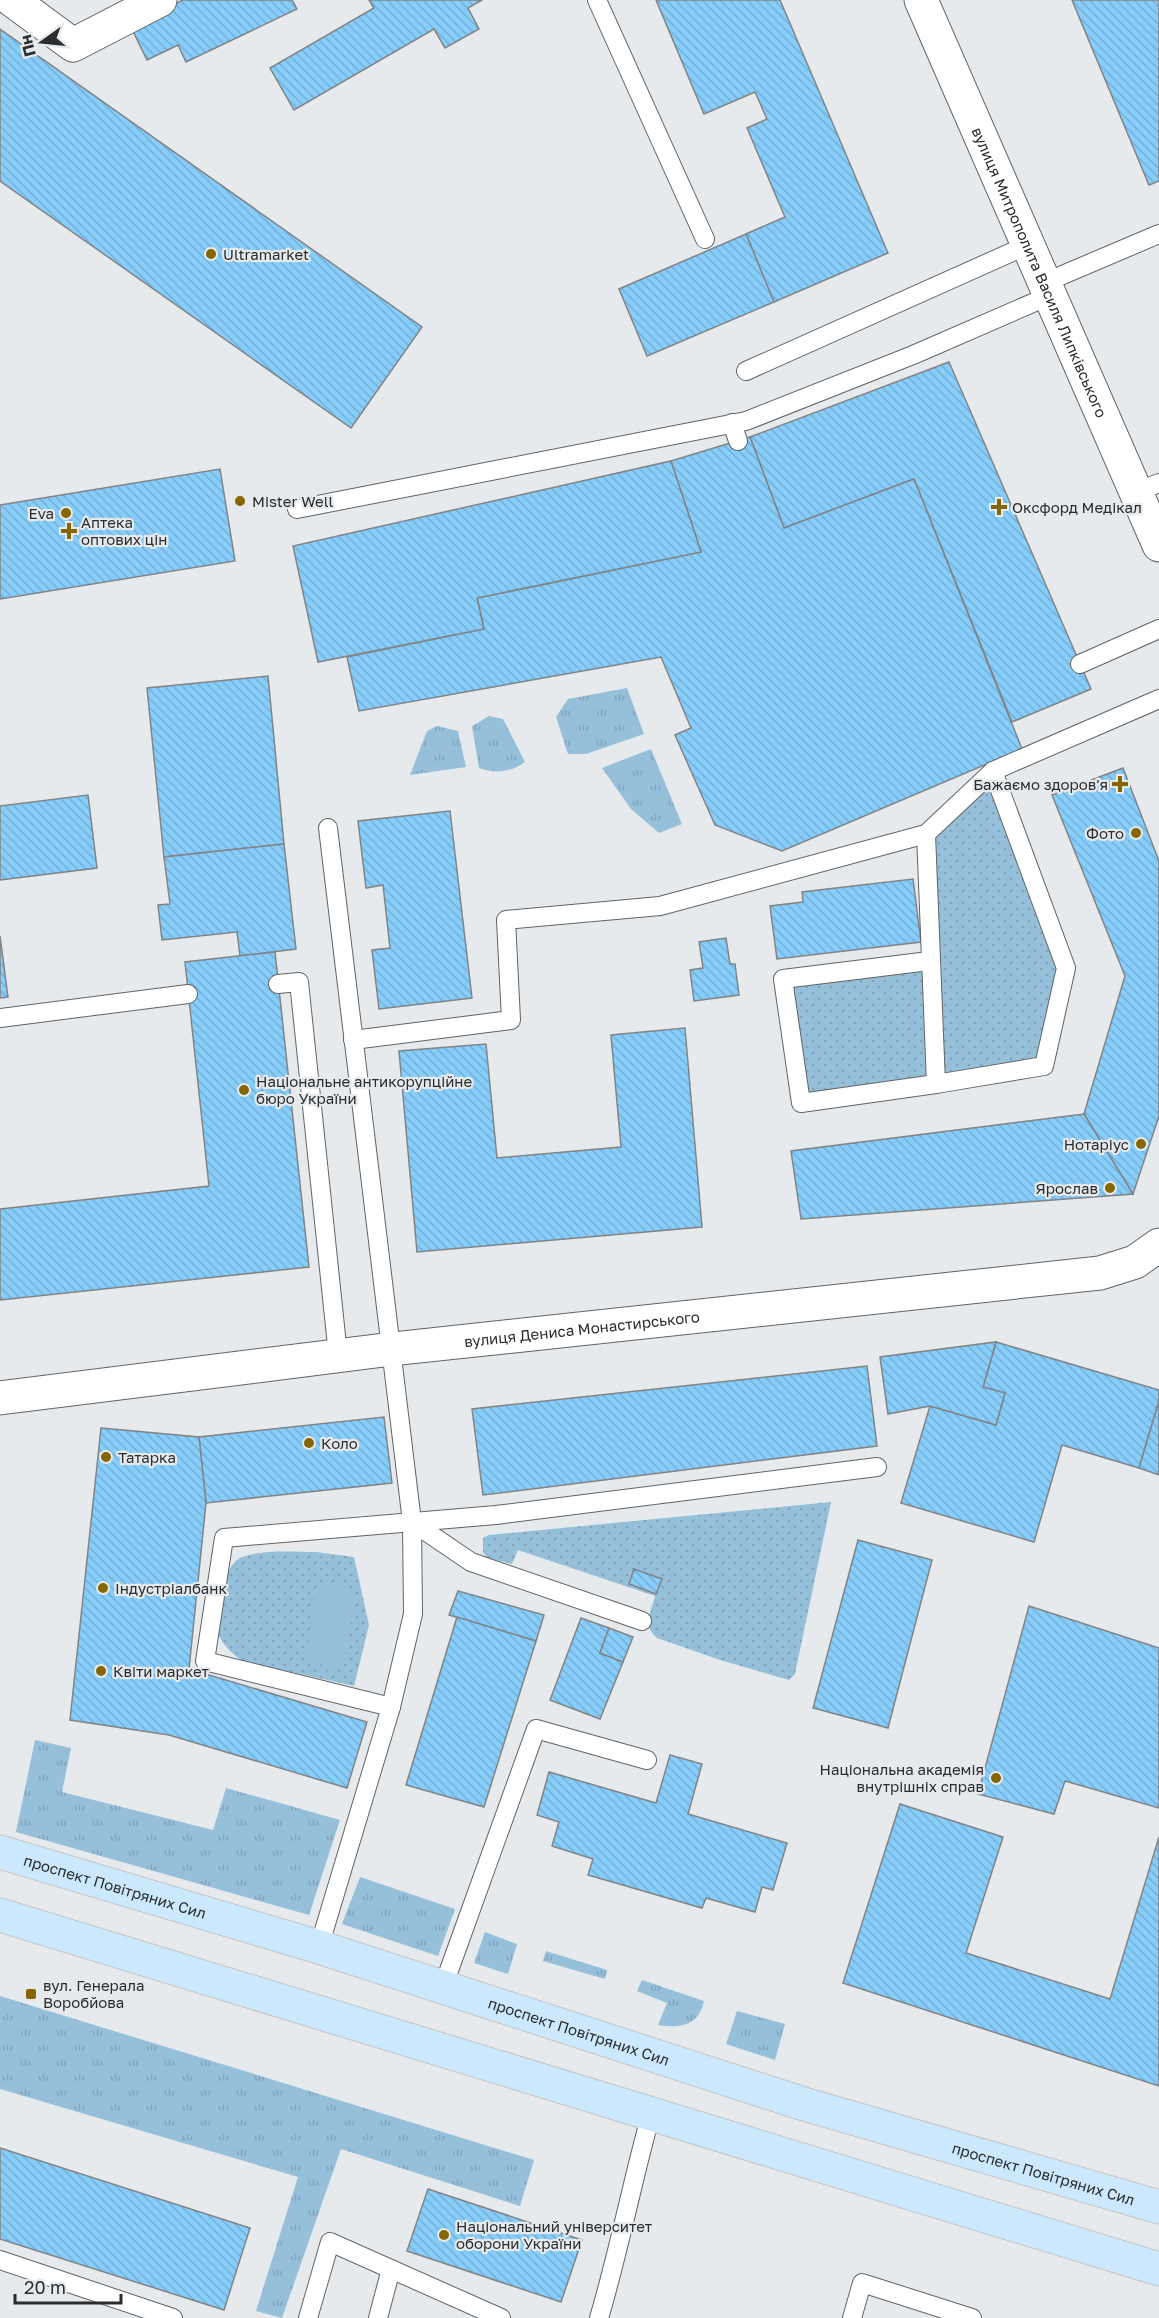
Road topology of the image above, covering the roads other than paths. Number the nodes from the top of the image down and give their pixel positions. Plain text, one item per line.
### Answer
1 (12, 0) edge
2 (160, 0) edge
3 (597, 0) edge
4 (921, 0) edge
5 (1159, 234) edge
6 (705, 239) dead end
7 (1030, 244) junction
8 (1049, 289) junction
9 (746, 371) dead end
10 (1148, 488) edge
11 (297, 509) dead end
12 (1159, 545) edge
13 (1159, 629) edge
14 (1080, 664) dead end
15 (1159, 699) edge
16 (993, 771) junction
17 (328, 828) dead end
18 (926, 834) junction
19 (929, 961) junction
20 (278, 984) dead end
21 (188, 994) dead end
22 (0, 1018) edge
23 (353, 1040) junction
24 (936, 1084) junction
25 (1159, 1245) edge
26 (392, 1349) junction
27 (338, 1355) junction
28 (0, 1398) edge
29 (877, 1467) dead end
30 (412, 1522) junction
31 (642, 1621) dead end
32 (391, 1707) junction
33 (647, 1760) dead end
34 (0, 1852) edge
35 (0, 1915) edge
36 (319, 1947) junction
37 (443, 1987) junction
38 (651, 2114) junction
39 (1159, 2207) edge
40 (0, 2260) edge
41 (391, 2269) junction
42 (1159, 2269) edge
43 (459, 2309) edge
44 (173, 2318) edge
45 (308, 2318) edge
46 (378, 2318) edge
47 (501, 2318) edge
48 (599, 2318) edge
49 (852, 2318) edge
50 (972, 2318) edge

1 - 2 street
3 - 6 lane
4 - 7 street, вулиця Митрополита Василя Липківського
5 - 8 lane
7 - 8 street, вулиця Митрополита Василя Липківського
7 - 9 lane
8 - 10 street, вулиця Митрополита Василя Липківського
8 - 11 lane
10 - 12 street, вулиця Митрополита Василя Липківського
13 - 14 lane
15 - 16 lane
16 - 18 lane
16 - 24 lane
17 - 23 lane
18 - 19 lane
18 - 23 lane
19 - 24 lane
19 - 24 lane
20 - 27 lane
21 - 22 lane
23 - 26 lane
25 - 26 street, вулиця Дениса Монастирського
26 - 27 street, вулиця Дениса Монастирського
26 - 30 lane
27 - 28 street, вулиця Дениса Монастирського
29 - 30 lane
30 - 31 lane
30 - 32 lane
30 - 32 lane
32 - 36 lane
33 - 37 lane
34 - 36 main road, проспект Повітряних Сил
35 - 38 main road
36 - 37 main road, проспект Повітряних Сил
37 - 39 main road, проспект Повітряних Сил
38 - 42 main road
38 - 48 lane
40 - 44 lane
41 - 43 lane
41 - 45 lane
41 - 46 lane
43 - 47 lane
49 - 50 lane

